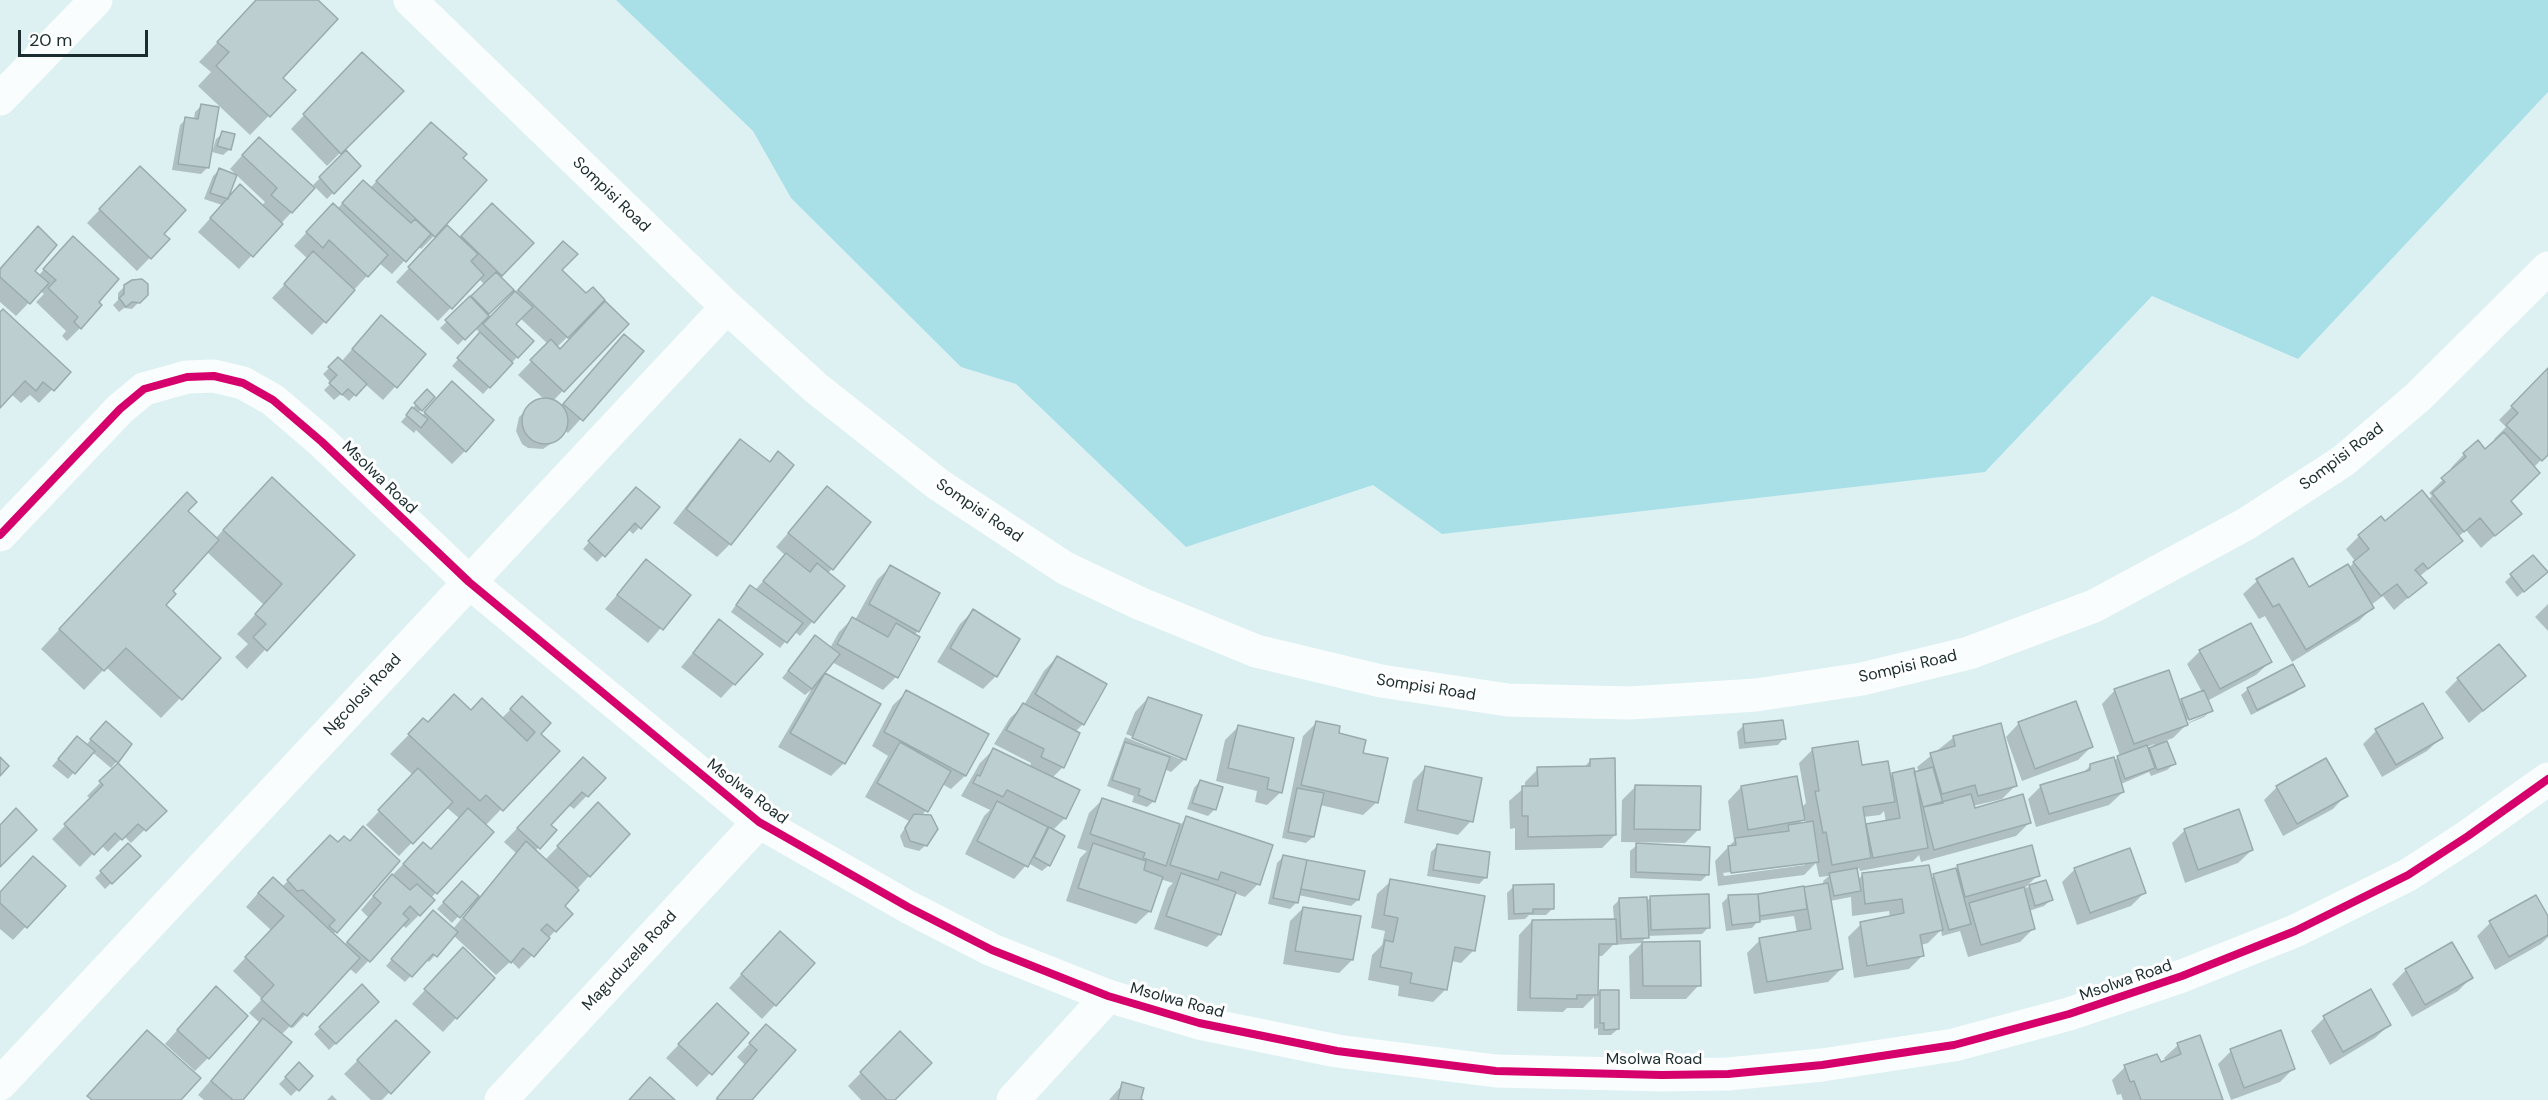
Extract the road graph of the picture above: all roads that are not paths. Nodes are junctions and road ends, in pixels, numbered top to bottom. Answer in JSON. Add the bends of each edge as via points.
{"nodes":[{"id":1,"x":96,"y":0,"type":"edge"},
{"id":2,"x":410,"y":0,"type":"edge"},
{"id":3,"x":0,"y":99,"type":"edge"},
{"id":4,"x":2548,"y":268,"type":"edge"},
{"id":5,"x":727,"y":307,"type":"junction"},
{"id":6,"x":0,"y":535,"type":"edge"},
{"id":7,"x":469,"y":582,"type":"junction"},
{"id":8,"x":2548,"y":779,"type":"edge"},
{"id":9,"x":759,"y":822,"type":"junction"},
{"id":10,"x":1108,"y":996,"type":"junction"},
{"id":11,"x":0,"y":1084,"type":"edge"},
{"id":12,"x":501,"y":1100,"type":"edge"},
{"id":13,"x":1013,"y":1100,"type":"edge"}],
"edges":[{"from":1,"to":3,"type":"street"},
{"from":2,"to":5,"type":"street","name":"Sompisi Road"},
{"from":4,"to":5,"type":"street","name":"Sompisi Road","via":[[2418,397],[2343,461],[2246,524],[2094,606],[1970,653],[1862,679],[1756,695],[1630,703],[1508,700],[1381,681],[1256,651],[1139,603],[1065,568],[939,485],[816,388]]},
{"from":5,"to":7,"type":"street","name":"Ngcolosi Road"},
{"from":6,"to":7,"type":"street","name":"Msolwa Road","via":[[120,409],[144,389],[187,377],[214,376],[243,383],[273,400]]},
{"from":7,"to":9,"type":"street","name":"Msolwa Road"},
{"from":7,"to":11,"type":"street","name":"Ngcolosi Road"},
{"from":8,"to":10,"type":"street","name":"Msolwa Road","via":[[2408,875],[2295,931],[2182,976],[2069,1014],[1954,1045],[1844,1062],[1728,1074],[1496,1071],[1337,1051],[1199,1023]]},
{"from":9,"to":10,"type":"street","name":"Msolwa Road","via":[[992,950]]},
{"from":9,"to":12,"type":"street","name":"Maguduzela Road"},
{"from":10,"to":13,"type":"street"}]}
